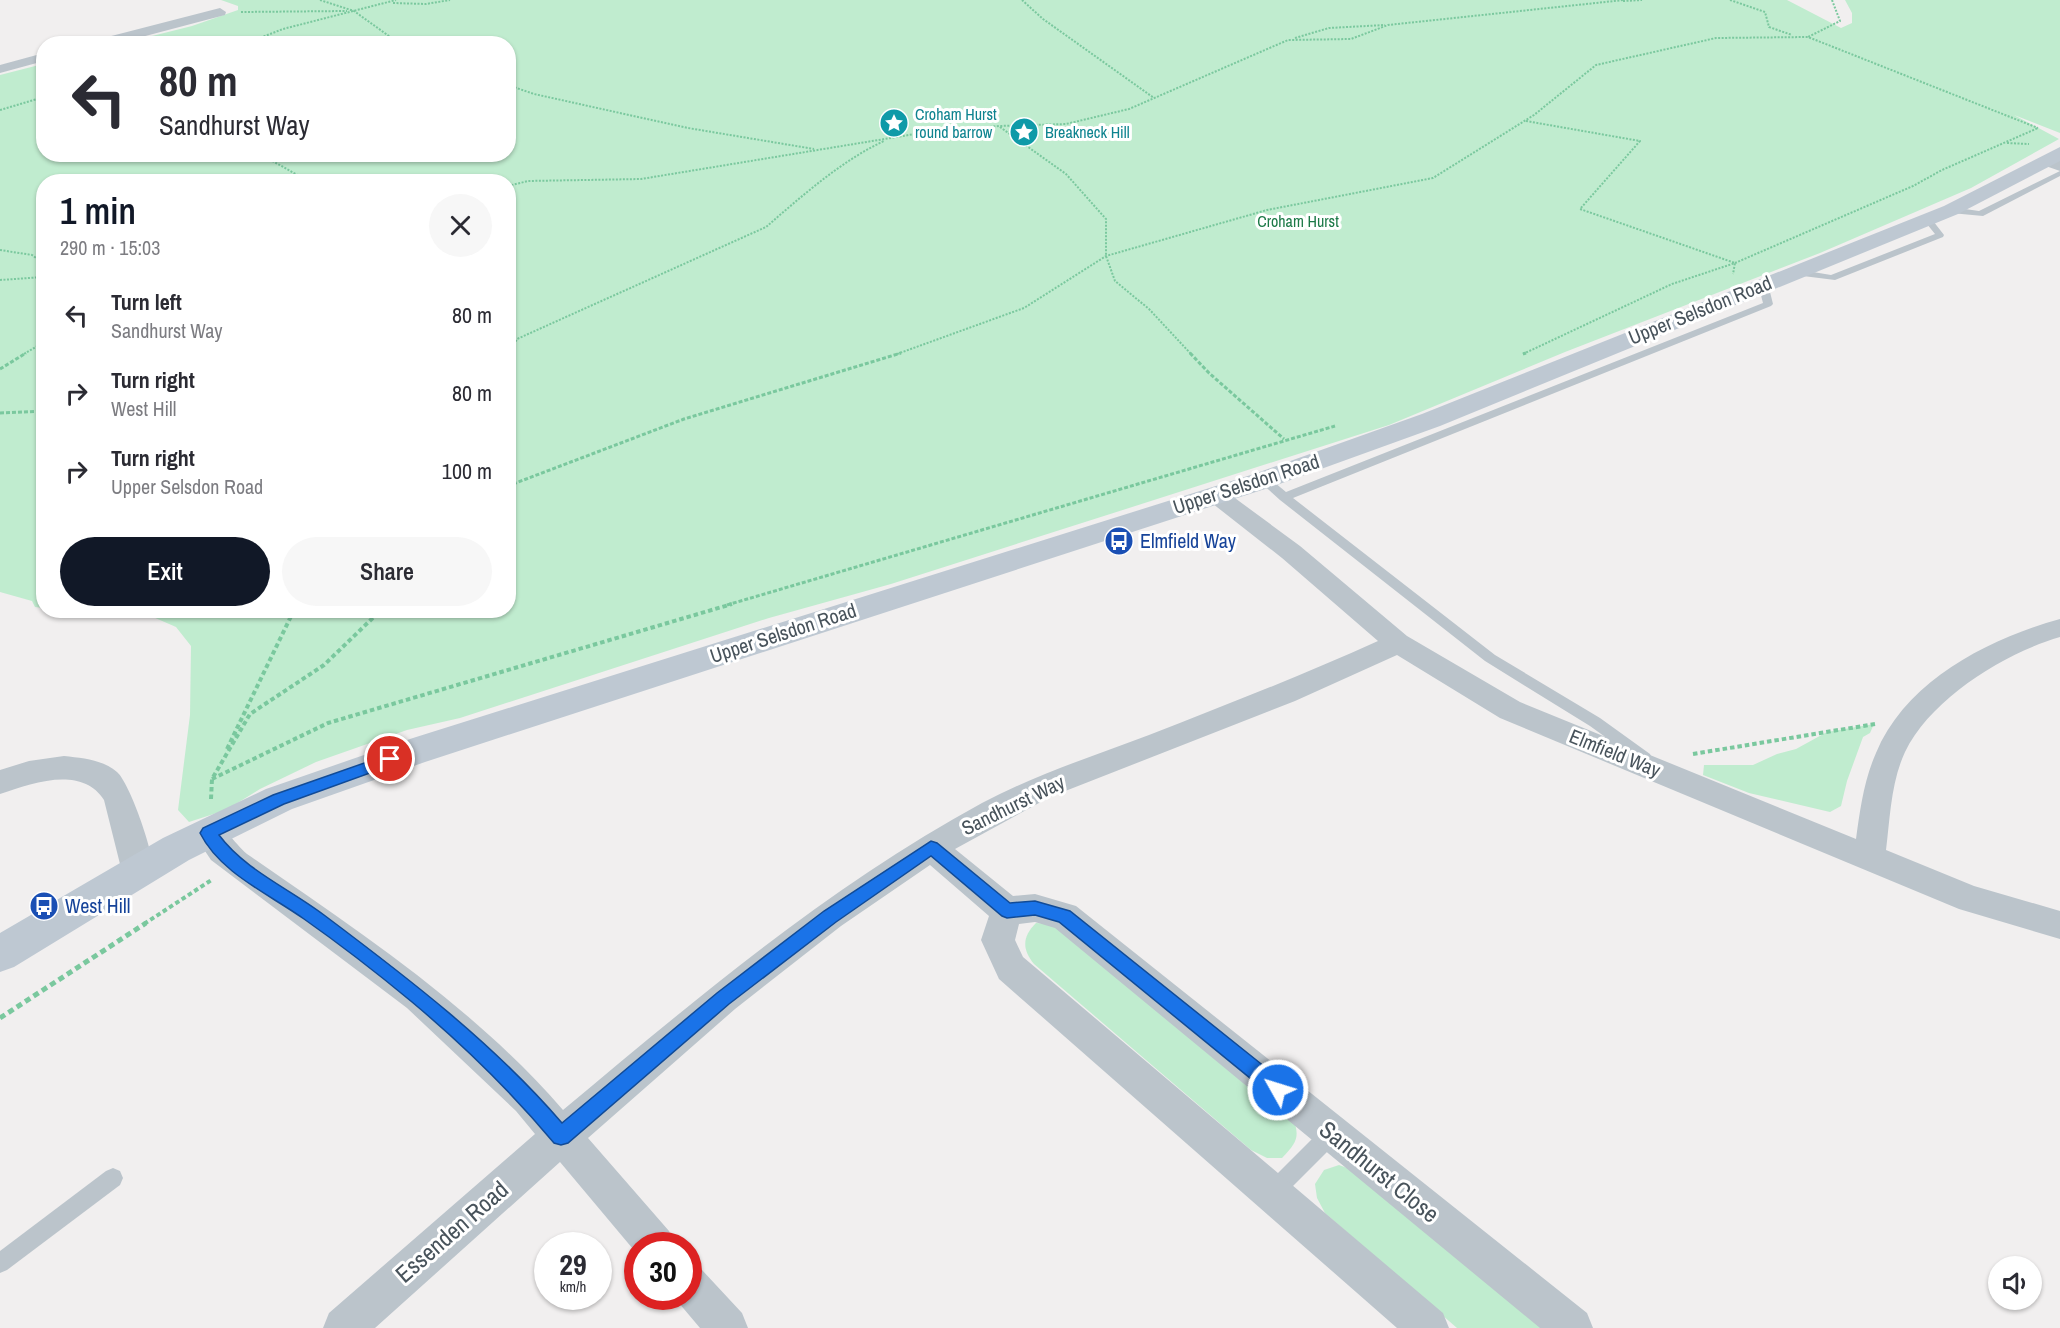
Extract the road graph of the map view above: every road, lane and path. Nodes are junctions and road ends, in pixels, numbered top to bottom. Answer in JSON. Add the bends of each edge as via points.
{"nodes":[{"id":1,"x":320,"y":0,"type":"edge"},
{"id":2,"x":396,"y":0,"type":"edge"},
{"id":3,"x":450,"y":0,"type":"edge"},
{"id":4,"x":1022,"y":0,"type":"edge"},
{"id":5,"x":1642,"y":0,"type":"edge"},
{"id":6,"x":1730,"y":0,"type":"edge"},
{"id":7,"x":1832,"y":0,"type":"edge"},
{"id":8,"x":1623,"y":1,"type":"edge"},
{"id":9,"x":387,"y":3,"type":"junction"},
{"id":10,"x":354,"y":11,"type":"junction"},
{"id":11,"x":220,"y":12,"type":"joint"},
{"id":12,"x":1388,"y":25,"type":"junction"},
{"id":13,"x":128,"y":36,"type":"edge"},
{"id":14,"x":265,"y":36,"type":"edge"},
{"id":15,"x":389,"y":36,"type":"edge"},
{"id":16,"x":1796,"y":37,"type":"junction"},
{"id":17,"x":1808,"y":37,"type":"junction"},
{"id":18,"x":1288,"y":40,"type":"junction"},
{"id":19,"x":36,"y":59,"type":"edge"},
{"id":20,"x":0,"y":69,"type":"edge"},
{"id":21,"x":516,"y":88,"type":"edge"},
{"id":22,"x":1154,"y":98,"type":"junction"},
{"id":23,"x":36,"y":99,"type":"edge"},
{"id":24,"x":0,"y":110,"type":"edge"},
{"id":25,"x":1525,"y":121,"type":"junction"},
{"id":26,"x":999,"y":126,"type":"junction"},
{"id":27,"x":890,"y":138,"type":"junction"},
{"id":28,"x":818,"y":150,"type":"junction"},
{"id":29,"x":274,"y":162,"type":"edge"},
{"id":30,"x":2056,"y":163,"type":"edge"},
{"id":31,"x":296,"y":174,"type":"edge"},
{"id":32,"x":516,"y":184,"type":"edge"},
{"id":33,"x":0,"y":250,"type":"edge"},
{"id":34,"x":1106,"y":256,"type":"junction"},
{"id":35,"x":36,"y":258,"type":"edge"},
{"id":36,"x":1735,"y":263,"type":"junction"},
{"id":37,"x":36,"y":278,"type":"edge"},
{"id":38,"x":0,"y":280,"type":"edge"},
{"id":39,"x":1763,"y":284,"type":"junction"},
{"id":40,"x":516,"y":341,"type":"edge"},
{"id":41,"x":36,"y":347,"type":"edge"},
{"id":42,"x":1515,"y":358,"type":"dead end"},
{"id":43,"x":0,"y":369,"type":"edge"},
{"id":44,"x":36,"y":411,"type":"edge"},
{"id":45,"x":0,"y":413,"type":"edge"},
{"id":46,"x":1342,"y":424,"type":"dead end"},
{"id":47,"x":1284,"y":439,"type":"junction"},
{"id":48,"x":1264,"y":480,"type":"junction"},
{"id":49,"x":516,"y":483,"type":"edge"},
{"id":50,"x":1216,"y":495,"type":"junction"},
{"id":51,"x":1284,"y":496,"type":"junction"},
{"id":52,"x":290,"y":618,"type":"edge"},
{"id":53,"x":373,"y":618,"type":"edge"},
{"id":54,"x":2060,"y":628,"type":"edge"},
{"id":55,"x":1398,"y":643,"type":"junction"},
{"id":56,"x":1913,"y":717,"type":"junction"},
{"id":57,"x":1679,"y":765,"type":"junction"},
{"id":58,"x":212,"y":779,"type":"junction"},
{"id":59,"x":0,"y":782,"type":"edge"},
{"id":60,"x":208,"y":833,"type":"junction"},
{"id":61,"x":931,"y":847,"type":"junction"},
{"id":62,"x":1869,"y":858,"type":"junction"},
{"id":63,"x":236,"y":863,"type":"junction"},
{"id":64,"x":138,"y":872,"type":"junction"},
{"id":65,"x":1007,"y":911,"type":"junction"},
{"id":66,"x":2060,"y":925,"type":"edge"},
{"id":67,"x":0,"y":954,"type":"edge"},
{"id":68,"x":0,"y":1018,"type":"edge"},
{"id":69,"x":1332,"y":1133,"type":"junction"},
{"id":70,"x":561,"y":1136,"type":"junction"},
{"id":71,"x":113,"y":1178,"type":"dead end"},
{"id":72,"x":1272,"y":1193,"type":"junction"},
{"id":73,"x":644,"y":1232,"type":"edge"},
{"id":74,"x":0,"y":1263,"type":"edge"},
{"id":75,"x":702,"y":1300,"type":"edge"},
{"id":76,"x":344,"y":1328,"type":"edge"},
{"id":77,"x":727,"y":1328,"type":"edge"},
{"id":78,"x":1428,"y":1328,"type":"edge"},
{"id":79,"x":1572,"y":1328,"type":"edge"}],
"edges":[{"from":1,"to":10,"type":"path"},
{"from":2,"to":9,"type":"path"},
{"from":3,"to":9,"type":"path"},
{"from":4,"to":22,"type":"path","via":[[1042,19]]},
{"from":5,"to":8,"type":"path"},
{"from":6,"to":16,"type":"path","via":[[1765,12],[1769,27]]},
{"from":7,"to":17,"type":"path","via":[[1840,21]]},
{"from":8,"to":12,"type":"path"},
{"from":9,"to":10,"type":"path"},
{"from":10,"to":11,"type":"path"},
{"from":10,"to":14,"type":"path"},
{"from":10,"to":15,"type":"path"},
{"from":11,"to":13,"type":"street"},
{"from":12,"to":18,"type":"path","via":[[1329,28]]},
{"from":12,"to":18,"type":"path","via":[[1352,39]]},
{"from":16,"to":17,"type":"path"},
{"from":16,"to":25,"type":"path","via":[[1716,38],[1596,65]]},
{"from":17,"to":36,"type":"path","via":[[2038,128]]},
{"from":18,"to":22,"type":"path"},
{"from":19,"to":20,"type":"street"},
{"from":21,"to":28,"type":"path","via":[[688,128]]},
{"from":22,"to":26,"type":"path","via":[[1129,109],[1066,124]]},
{"from":23,"to":24,"type":"path"},
{"from":25,"to":34,"type":"path","via":[[1433,178],[1267,210]]},
{"from":25,"to":36,"type":"path","via":[[1640,141],[1580,209]]},
{"from":26,"to":27,"type":"path"},
{"from":26,"to":34,"type":"path","via":[[1066,174],[1106,219]]},
{"from":27,"to":28,"type":"path"},
{"from":27,"to":40,"type":"path","via":[[869,148],[766,227]]},
{"from":28,"to":32,"type":"path","via":[[640,179]]},
{"from":29,"to":31,"type":"path"},
{"from":30,"to":39,"type":"main road","name":"Upper Selsdon Road","via":[[1951,210]]},
{"from":33,"to":35,"type":"path"},
{"from":34,"to":47,"type":"path","via":[[1115,281],[1149,309],[1209,373]]},
{"from":34,"to":49,"type":"path","via":[[1024,308],[870,364],[684,419]]},
{"from":36,"to":42,"type":"path","via":[[1672,284]]},
{"from":37,"to":38,"type":"path"},
{"from":39,"to":48,"type":"main road","name":"Upper Selsdon Road","via":[[1431,420]]},
{"from":39,"to":51,"type":"lane","via":[[1768,304]]},
{"from":41,"to":43,"type":"path"},
{"from":44,"to":45,"type":"path"},
{"from":46,"to":47,"type":"path"},
{"from":47,"to":58,"type":"path","via":[[328,723]]},
{"from":48,"to":50,"type":"main road","name":"Upper Selsdon Road"},
{"from":48,"to":51,"type":"lane"},
{"from":50,"to":55,"type":"street","name":"Elmfield Way","via":[[1291,552]]},
{"from":50,"to":60,"type":"main road","name":"Upper Selsdon Road","via":[[413,752],[279,799]]},
{"from":51,"to":57,"type":"lane","via":[[1490,658],[1595,722]]},
{"from":52,"to":58,"type":"path"},
{"from":53,"to":58,"type":"path","via":[[324,665],[250,714]]},
{"from":54,"to":56,"type":"street","via":[[2039,633],[1947,684]]},
{"from":55,"to":57,"type":"street","name":"Elmfield Way","via":[[1510,710]]},
{"from":55,"to":61,"type":"street","name":"Sandhurst Way","via":[[1285,694],[1039,789]]},
{"from":56,"to":57,"type":"path","via":[[1698,754]]},
{"from":56,"to":62,"type":"street","via":[[1892,751],[1877,800]]},
{"from":57,"to":62,"type":"street","name":"Elmfield Way"},
{"from":58,"to":60,"type":"path"},
{"from":59,"to":64,"type":"street","via":[[26,772],[54,768],[86,770],[101,776],[117,794]]},
{"from":60,"to":63,"type":"street"},
{"from":60,"to":64,"type":"main road","name":"Upper Selsdon Road"},
{"from":61,"to":65,"type":"street"},
{"from":61,"to":70,"type":"street","name":"Sandhurst Way","via":[[830,916],[723,998]]},
{"from":62,"to":66,"type":"street","name":"Elmfield Way","via":[[1970,900]]},
{"from":63,"to":68,"type":"path"},
{"from":63,"to":70,"type":"street","via":[[419,997],[529,1098]]},
{"from":64,"to":67,"type":"main road","name":"Upper Selsdon Road"},
{"from":65,"to":69,"type":"street","name":"Sandhurst Close","via":[[1035,908],[1065,916]]},
{"from":65,"to":72,"type":"street","via":[[998,940],[1011,968]]},
{"from":69,"to":72,"type":"lane"},
{"from":69,"to":79,"type":"street","name":"Sandhurst Close"},
{"from":70,"to":73,"type":"street"},
{"from":70,"to":76,"type":"street","name":"Essenden Road"},
{"from":71,"to":74,"type":"lane"},
{"from":72,"to":78,"type":"street"},
{"from":75,"to":77,"type":"street"}]}
